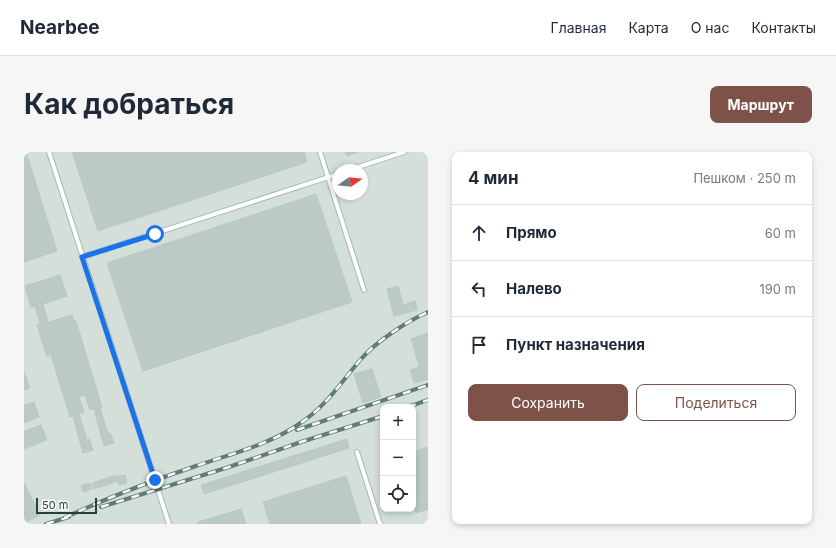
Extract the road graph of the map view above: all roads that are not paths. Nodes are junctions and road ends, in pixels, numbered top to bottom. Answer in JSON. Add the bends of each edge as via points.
{"nodes":[{"id":1,"x":49,"y":152,"type":"edge"},
{"id":2,"x":320,"y":152,"type":"edge"},
{"id":3,"x":404,"y":152,"type":"edge"},
{"id":4,"x":367,"y":164,"type":"edge"},
{"id":5,"x":332,"y":176,"type":"edge"},
{"id":6,"x":328,"y":177,"type":"junction"},
{"id":7,"x":82,"y":257,"type":"junction"},
{"id":8,"x":364,"y":290,"type":"dead end"},
{"id":9,"x":357,"y":452,"type":"dead end"},
{"id":10,"x":169,"y":524,"type":"edge"},
{"id":11,"x":380,"y":524,"type":"edge"}],
"edges":[{"from":1,"to":7,"type":"lane"},
{"from":2,"to":6,"type":"lane"},
{"from":3,"to":4,"type":"lane"},
{"from":5,"to":6,"type":"lane"},
{"from":6,"to":7,"type":"lane"},
{"from":6,"to":8,"type":"lane"},
{"from":7,"to":10,"type":"lane"},
{"from":9,"to":11,"type":"lane"}]}
